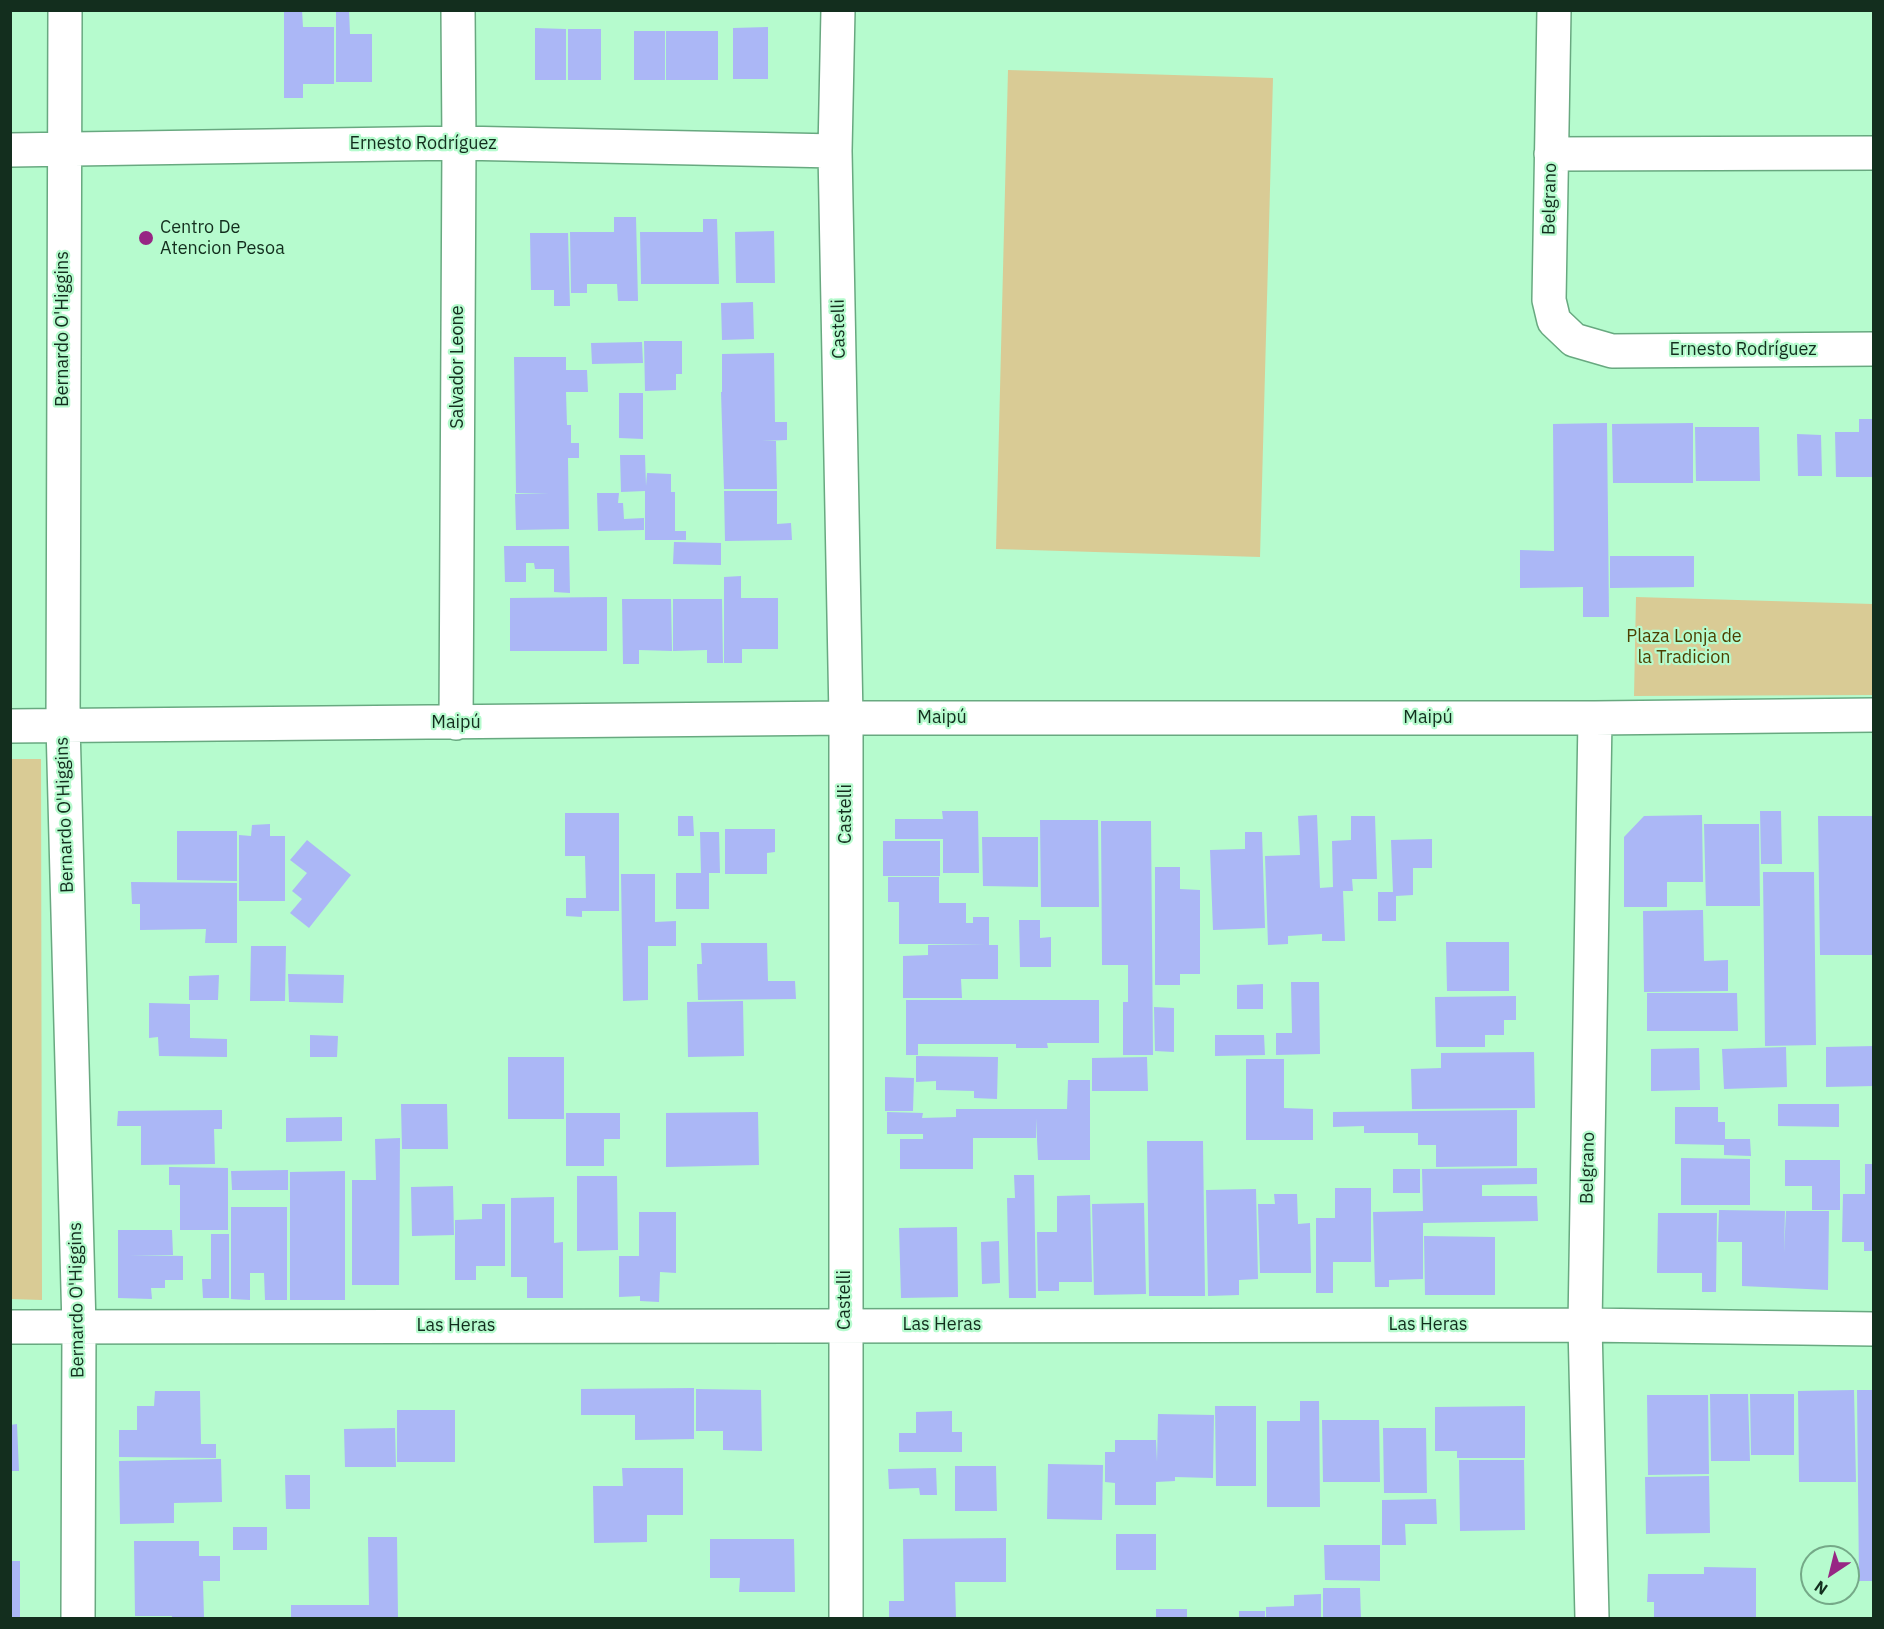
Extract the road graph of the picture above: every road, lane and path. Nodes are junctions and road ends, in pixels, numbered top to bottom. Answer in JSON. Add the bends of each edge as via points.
{"nodes":[{"id":1,"x":64,"y":10,"type":"edge"},
{"id":2,"x":458,"y":10,"type":"edge"},
{"id":3,"x":838,"y":10,"type":"edge"},
{"id":4,"x":1554,"y":10,"type":"edge"},
{"id":5,"x":459,"y":142,"type":"junction"},
{"id":6,"x":10,"y":150,"type":"edge"},
{"id":7,"x":64,"y":150,"type":"junction"},
{"id":8,"x":835,"y":151,"type":"junction"},
{"id":9,"x":1874,"y":153,"type":"edge"},
{"id":10,"x":1551,"y":154,"type":"junction"},
{"id":11,"x":1874,"y":350,"type":"edge"},
{"id":12,"x":1612,"y":351,"type":"joint"},
{"id":13,"x":1874,"y":715,"type":"edge"},
{"id":14,"x":1596,"y":717,"type":"junction"},
{"id":15,"x":846,"y":718,"type":"junction"},
{"id":16,"x":456,"y":723,"type":"junction"},
{"id":17,"x":63,"y":725,"type":"junction"},
{"id":18,"x":10,"y":726,"type":"edge"},
{"id":19,"x":845,"y":1325,"type":"junction"},
{"id":20,"x":1585,"y":1325,"type":"junction"},
{"id":21,"x":10,"y":1327,"type":"edge"},
{"id":22,"x":79,"y":1327,"type":"junction"},
{"id":23,"x":1874,"y":1329,"type":"edge"},
{"id":24,"x":78,"y":1618,"type":"edge"},
{"id":25,"x":846,"y":1618,"type":"edge"},
{"id":26,"x":1592,"y":1618,"type":"edge"}],
"edges":[{"from":1,"to":7,"type":"street","name":"Bernardo O'Higgins"},
{"from":2,"to":5,"type":"street","name":"Salvador Leone"},
{"from":3,"to":8,"type":"street","name":"Castelli"},
{"from":4,"to":10,"type":"street","name":"Belgrano"},
{"from":5,"to":7,"type":"street","name":"Ernesto Rodríguez"},
{"from":5,"to":8,"type":"street","name":"Ernesto Rodríguez"},
{"from":5,"to":16,"type":"street","name":"Salvador Leone"},
{"from":6,"to":7,"type":"street","name":"Ernesto Rodríguez"},
{"from":7,"to":17,"type":"street","name":"Bernardo O'Higgins"},
{"from":8,"to":15,"type":"street","name":"Castelli"},
{"from":9,"to":10,"type":"street"},
{"from":10,"to":12,"type":"street","name":"Belgrano","via":[[1549,300],[1554,321],[1574,340]]},
{"from":11,"to":12,"type":"street","name":"Ernesto Rodríguez"},
{"from":13,"to":14,"type":"street","name":"Maipú"},
{"from":14,"to":15,"type":"street","name":"Maipú"},
{"from":14,"to":20,"type":"street","name":"Belgrano"},
{"from":15,"to":16,"type":"street","name":"Maipú"},
{"from":15,"to":19,"type":"street","name":"Castelli"},
{"from":16,"to":17,"type":"street","name":"Maipú"},
{"from":17,"to":18,"type":"street","name":"Maipú"},
{"from":17,"to":22,"type":"street","name":"Bernardo O'Higgins"},
{"from":19,"to":20,"type":"street","name":"Las Heras"},
{"from":19,"to":22,"type":"street","name":"Las Heras"},
{"from":19,"to":25,"type":"street","name":"Castelli"},
{"from":20,"to":23,"type":"street","name":"Las Heras"},
{"from":20,"to":26,"type":"street","name":"Belgrano"},
{"from":21,"to":22,"type":"street","name":"Las Heras"},
{"from":22,"to":24,"type":"street","name":"Bernardo O'Higgins"}]}
